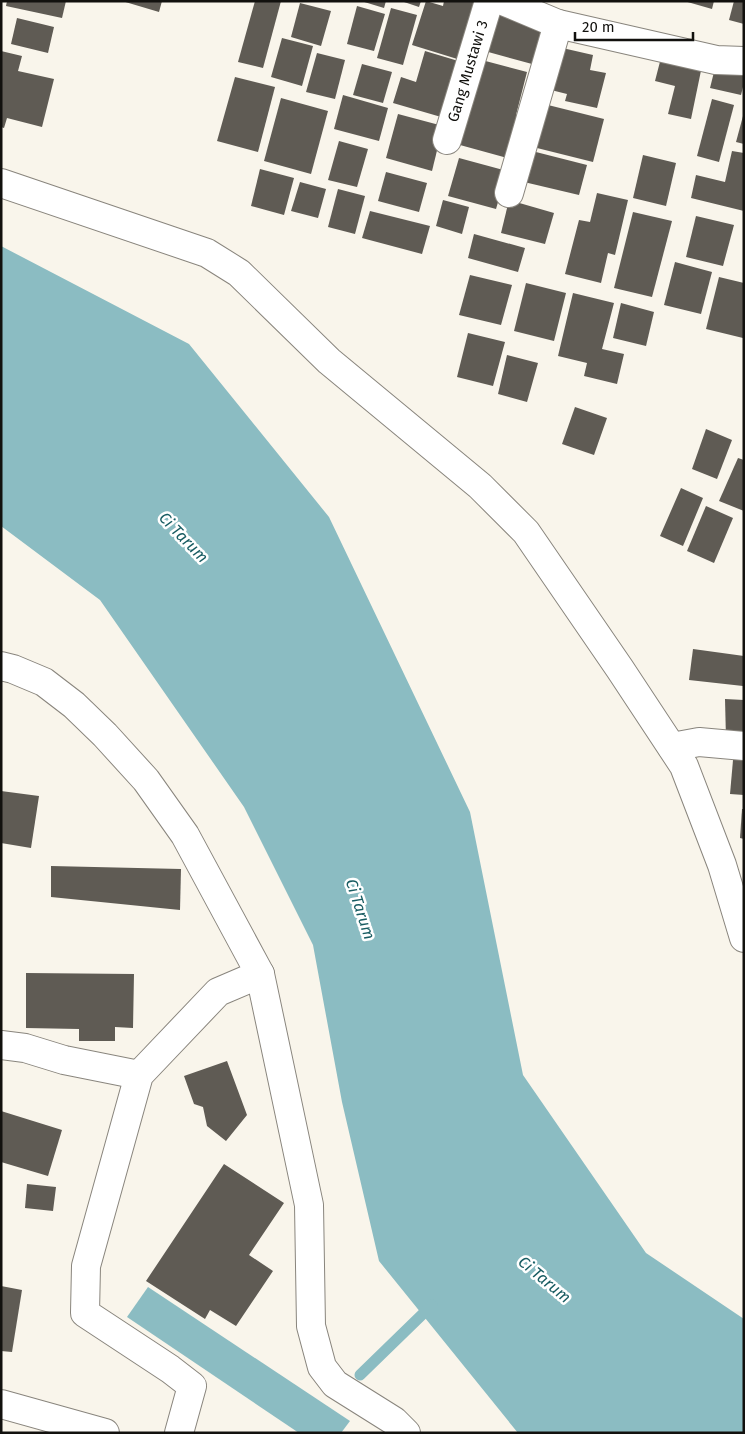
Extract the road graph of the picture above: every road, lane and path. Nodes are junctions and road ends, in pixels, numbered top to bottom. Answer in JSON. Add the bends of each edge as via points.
{"nodes":[{"id":1,"x":489,"y":1,"type":"edge"},
{"id":2,"x":503,"y":1,"type":"edge"},
{"id":3,"x":558,"y":24,"type":"junction"},
{"id":4,"x":744,"y":61,"type":"edge"},
{"id":5,"x":447,"y":140,"type":"dead end"},
{"id":6,"x":1,"y":183,"type":"edge"},
{"id":7,"x":509,"y":193,"type":"dead end"},
{"id":8,"x":1,"y":666,"type":"edge"},
{"id":9,"x":744,"y":746,"type":"edge"},
{"id":10,"x":672,"y":747,"type":"junction"},
{"id":11,"x":744,"y":938,"type":"edge"},
{"id":12,"x":260,"y":974,"type":"junction"},
{"id":13,"x":1,"y":1045,"type":"edge"},
{"id":14,"x":139,"y":1075,"type":"junction"},
{"id":15,"x":1,"y":1404,"type":"edge"},
{"id":16,"x":105,"y":1433,"type":"edge"},
{"id":17,"x":179,"y":1433,"type":"edge"},
{"id":18,"x":406,"y":1433,"type":"edge"}],
"edges":[{"from":1,"to":5,"type":"street","name":"Gang Mustawi 3"},
{"from":2,"to":3,"type":"street"},
{"from":3,"to":4,"type":"street","via":[[716,60]]},
{"from":3,"to":7,"type":"street"},
{"from":6,"to":10,"type":"street","via":[[207,253],[239,274],[329,361],[480,486],[526,532]]},
{"from":8,"to":12,"type":"street","via":[[44,682],[74,705],[146,780],[185,835]]},
{"from":9,"to":10,"type":"street","via":[[699,742]]},
{"from":10,"to":11,"type":"street","via":[[684,766],[719,856]]},
{"from":12,"to":14,"type":"street","via":[[218,992]]},
{"from":12,"to":18,"type":"street","via":[[309,1205],[311,1326],[322,1367],[335,1384],[394,1421]]},
{"from":13,"to":14,"type":"street"},
{"from":14,"to":17,"type":"street","via":[[86,1266],[85,1313],[192,1386]]},
{"from":15,"to":16,"type":"street"}]}
